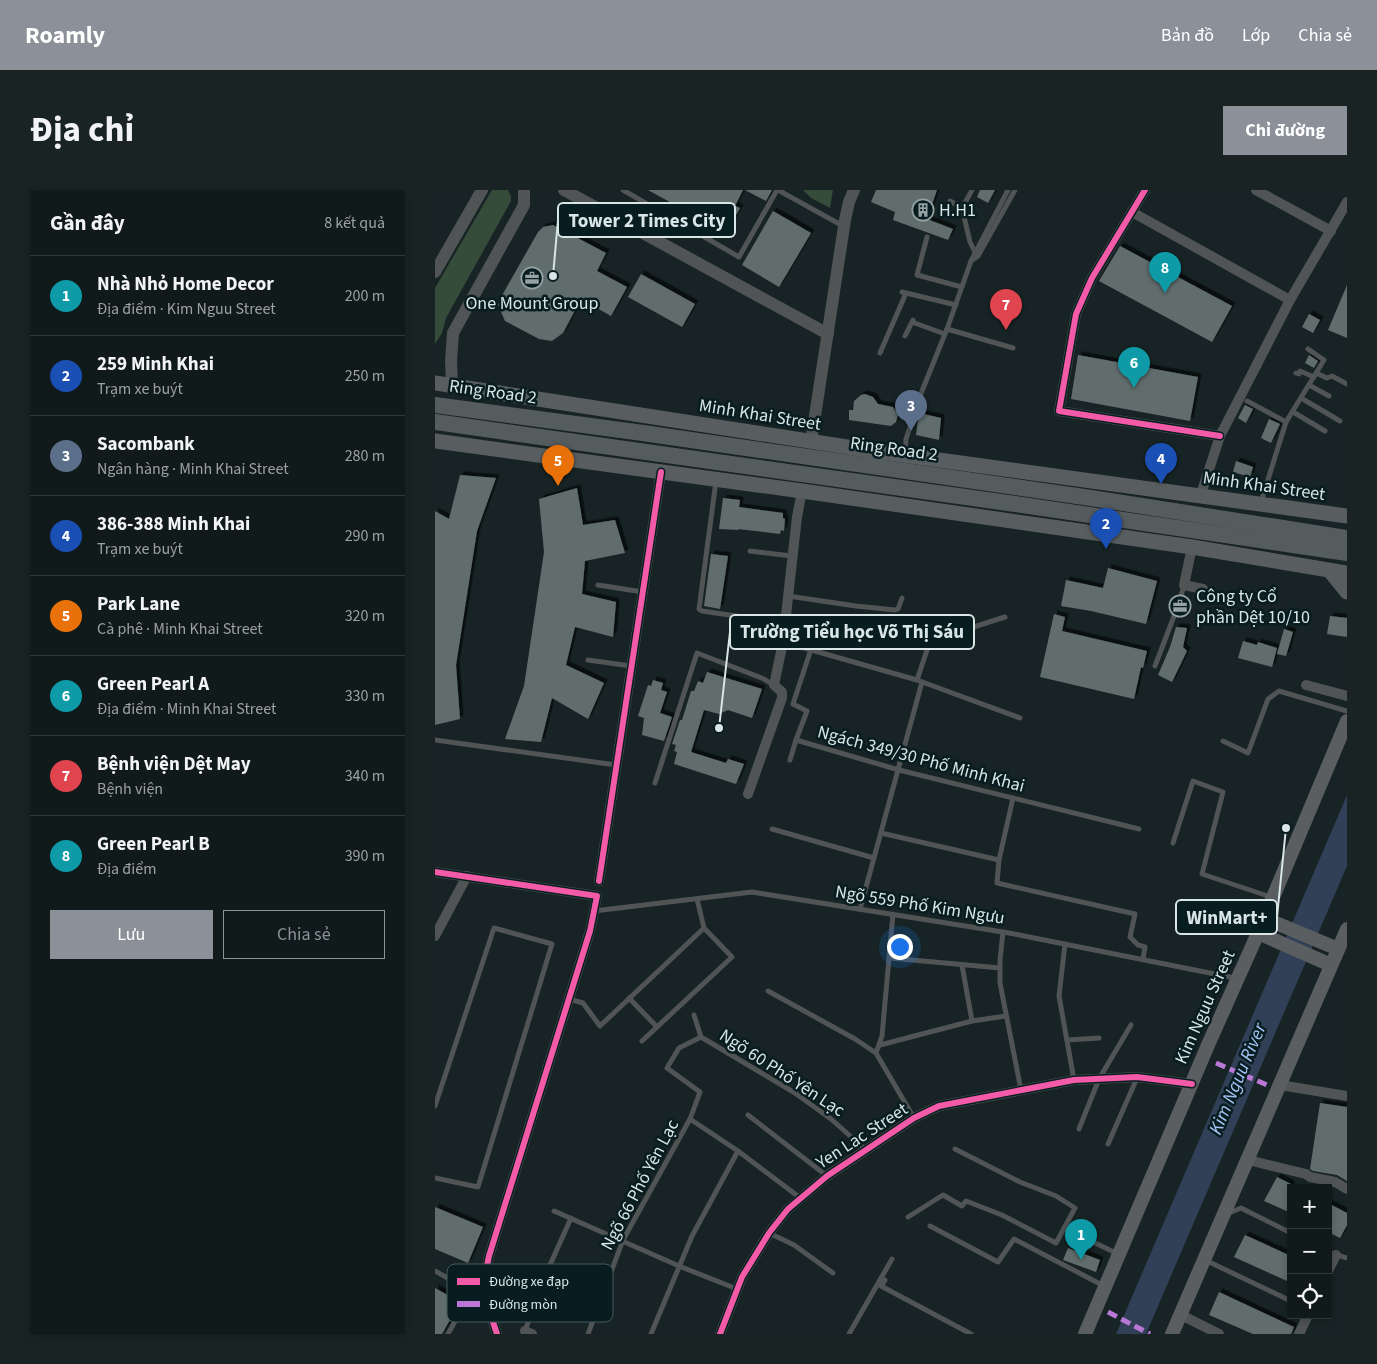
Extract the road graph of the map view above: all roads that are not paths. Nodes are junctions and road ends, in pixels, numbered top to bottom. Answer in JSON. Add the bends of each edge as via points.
{"nodes":[{"id":1,"x":482,"y":190,"type":"edge"},
{"id":2,"x":524,"y":190,"type":"edge"},
{"id":3,"x":564,"y":190,"type":"edge"},
{"id":4,"x":623,"y":190,"type":"edge"},
{"id":5,"x":778,"y":190,"type":"edge"},
{"id":6,"x":853,"y":190,"type":"edge"},
{"id":7,"x":972,"y":190,"type":"edge"},
{"id":8,"x":1008,"y":190,"type":"edge"},
{"id":9,"x":1015,"y":190,"type":"edge"},
{"id":10,"x":1145,"y":190,"type":"edge"},
{"id":11,"x":1256,"y":190,"type":"edge"},
{"id":12,"x":950,"y":201,"type":"dead end"},
{"id":13,"x":1347,"y":202,"type":"edge"},
{"id":14,"x":962,"y":208,"type":"junction"},
{"id":15,"x":1132,"y":212,"type":"junction"},
{"id":16,"x":844,"y":226,"type":"junction"},
{"id":17,"x":1331,"y":231,"type":"junction"},
{"id":18,"x":927,"y":237,"type":"dead end"},
{"id":19,"x":975,"y":252,"type":"junction"},
{"id":20,"x":971,"y":261,"type":"junction"},
{"id":21,"x":435,"y":272,"type":"edge"},
{"id":22,"x":962,"y":287,"type":"junction"},
{"id":23,"x":1291,"y":300,"type":"junction"},
{"id":24,"x":956,"y":305,"type":"junction"},
{"id":25,"x":946,"y":331,"type":"junction"},
{"id":26,"x":829,"y":334,"type":"junction"},
{"id":27,"x":905,"y":336,"type":"dead end"},
{"id":28,"x":1013,"y":348,"type":"dead end"},
{"id":29,"x":1308,"y":349,"type":"dead end"},
{"id":30,"x":879,"y":353,"type":"dead end"},
{"id":31,"x":1295,"y":373,"type":"dead end"},
{"id":32,"x":1315,"y":375,"type":"junction"},
{"id":33,"x":1346,"y":382,"type":"edge"},
{"id":34,"x":435,"y":383,"type":"edge"},
{"id":35,"x":452,"y":386,"type":"junction"},
{"id":36,"x":1309,"y":386,"type":"junction"},
{"id":37,"x":1329,"y":396,"type":"dead end"},
{"id":38,"x":1301,"y":398,"type":"junction"},
{"id":39,"x":1247,"y":401,"type":"dead end"},
{"id":40,"x":435,"y":404,"type":"edge"},
{"id":41,"x":1293,"y":412,"type":"junction"},
{"id":42,"x":1340,"y":421,"type":"dead end"},
{"id":43,"x":435,"y":422,"type":"edge"},
{"id":44,"x":1286,"y":422,"type":"junction"},
{"id":45,"x":740,"y":431,"type":"junction"},
{"id":46,"x":1325,"y":432,"type":"dead end"},
{"id":47,"x":1220,"y":436,"type":"junction"},
{"id":48,"x":435,"y":441,"type":"edge"},
{"id":49,"x":811,"y":442,"type":"junction"},
{"id":50,"x":905,"y":456,"type":"junction"},
{"id":51,"x":661,"y":472,"type":"junction"},
{"id":52,"x":716,"y":479,"type":"junction"},
{"id":53,"x":734,"y":482,"type":"junction"},
{"id":54,"x":802,"y":491,"type":"junction"},
{"id":55,"x":1200,"y":496,"type":"junction"},
{"id":56,"x":1260,"y":505,"type":"junction"},
{"id":57,"x":1347,"y":516,"type":"edge"},
{"id":58,"x":1347,"y":538,"type":"edge"},
{"id":59,"x":1192,"y":547,"type":"junction"},
{"id":60,"x":749,"y":551,"type":"dead end"},
{"id":61,"x":1347,"y":553,"type":"edge"},
{"id":62,"x":793,"y":556,"type":"junction"},
{"id":63,"x":1329,"y":571,"type":"junction"},
{"id":64,"x":1347,"y":573,"type":"edge"},
{"id":65,"x":598,"y":585,"type":"dead end"},
{"id":66,"x":1184,"y":585,"type":"junction"},
{"id":67,"x":1203,"y":589,"type":"dead end"},
{"id":68,"x":643,"y":592,"type":"junction"},
{"id":69,"x":1347,"y":592,"type":"edge"},
{"id":70,"x":788,"y":596,"type":"junction"},
{"id":71,"x":902,"y":598,"type":"dead end"},
{"id":72,"x":1005,"y":617,"type":"dead end"},
{"id":73,"x":785,"y":623,"type":"junction"},
{"id":74,"x":783,"y":642,"type":"junction"},
{"id":75,"x":811,"y":650,"type":"junction"},
{"id":76,"x":588,"y":660,"type":"dead end"},
{"id":77,"x":631,"y":666,"type":"junction"},
{"id":78,"x":1155,"y":666,"type":"dead end"},
{"id":79,"x":919,"y":681,"type":"junction"},
{"id":80,"x":774,"y":685,"type":"junction"},
{"id":81,"x":1306,"y":686,"type":"dead end"},
{"id":82,"x":1347,"y":696,"type":"edge"},
{"id":83,"x":1347,"y":711,"type":"edge"},
{"id":84,"x":1020,"y":718,"type":"dead end"},
{"id":85,"x":1347,"y":721,"type":"edge"},
{"id":86,"x":435,"y":740,"type":"edge"},
{"id":87,"x":796,"y":740,"type":"junction"},
{"id":88,"x":1223,"y":741,"type":"dead end"},
{"id":89,"x":790,"y":760,"type":"dead end"},
{"id":90,"x":616,"y":765,"type":"junction"},
{"id":91,"x":899,"y":770,"type":"junction"},
{"id":92,"x":655,"y":783,"type":"dead end"},
{"id":93,"x":748,"y":794,"type":"dead end"},
{"id":94,"x":1013,"y":798,"type":"junction"},
{"id":95,"x":772,"y":829,"type":"dead end"},
{"id":96,"x":1139,"y":829,"type":"dead end"},
{"id":97,"x":881,"y":833,"type":"junction"},
{"id":98,"x":1173,"y":843,"type":"dead end"},
{"id":99,"x":875,"y":858,"type":"junction"},
{"id":100,"x":999,"y":860,"type":"junction"},
{"id":101,"x":435,"y":872,"type":"edge"},
{"id":102,"x":467,"y":876,"type":"junction"},
{"id":103,"x":599,"y":880,"type":"dead end"},
{"id":104,"x":1272,"y":897,"type":"junction"},
{"id":105,"x":697,"y":899,"type":"junction"},
{"id":106,"x":860,"y":909,"type":"junction"},
{"id":107,"x":594,"y":911,"type":"junction"},
{"id":108,"x":893,"y":914,"type":"junction"},
{"id":109,"x":1264,"y":918,"type":"junction"},
{"id":110,"x":704,"y":928,"type":"junction"},
{"id":111,"x":1347,"y":929,"type":"edge"},
{"id":112,"x":1003,"y":932,"type":"junction"},
{"id":113,"x":1258,"y":933,"type":"junction"},
{"id":114,"x":435,"y":936,"type":"edge"},
{"id":115,"x":1065,"y":944,"type":"junction"},
{"id":116,"x":1338,"y":949,"type":"junction"},
{"id":117,"x":889,"y":958,"type":"junction"},
{"id":118,"x":1143,"y":960,"type":"junction"},
{"id":119,"x":962,"y":965,"type":"junction"},
{"id":120,"x":1331,"y":965,"type":"junction"},
{"id":121,"x":999,"y":968,"type":"junction"},
{"id":122,"x":1238,"y":979,"type":"junction"},
{"id":123,"x":768,"y":991,"type":"dead end"},
{"id":124,"x":629,"y":998,"type":"junction"},
{"id":125,"x":569,"y":999,"type":"junction"},
{"id":126,"x":693,"y":1014,"type":"dead end"},
{"id":127,"x":1006,"y":1016,"type":"junction"},
{"id":128,"x":972,"y":1021,"type":"junction"},
{"id":129,"x":1131,"y":1024,"type":"dead end"},
{"id":130,"x":657,"y":1027,"type":"junction"},
{"id":131,"x":701,"y":1037,"type":"junction"},
{"id":132,"x":1099,"y":1038,"type":"dead end"},
{"id":133,"x":1067,"y":1040,"type":"junction"},
{"id":134,"x":642,"y":1042,"type":"dead end"},
{"id":135,"x":880,"y":1045,"type":"junction"},
{"id":136,"x":876,"y":1053,"type":"junction"},
{"id":137,"x":1137,"y":1077,"type":"junction"},
{"id":138,"x":1074,"y":1080,"type":"junction"},
{"id":139,"x":1099,"y":1080,"type":"junction"},
{"id":140,"x":1192,"y":1084,"type":"junction"},
{"id":141,"x":1280,"y":1085,"type":"junction"},
{"id":142,"x":1021,"y":1090,"type":"junction"},
{"id":143,"x":1347,"y":1096,"type":"edge"},
{"id":144,"x":435,"y":1106,"type":"edge"},
{"id":145,"x":748,"y":1115,"type":"dead end"},
{"id":146,"x":914,"y":1118,"type":"junction"},
{"id":147,"x":690,"y":1119,"type":"junction"},
{"id":148,"x":1079,"y":1129,"type":"dead end"},
{"id":149,"x":1107,"y":1144,"type":"dead end"},
{"id":150,"x":865,"y":1149,"type":"junction"},
{"id":151,"x":955,"y":1149,"type":"dead end"},
{"id":152,"x":737,"y":1152,"type":"junction"},
{"id":153,"x":1248,"y":1160,"type":"junction"},
{"id":154,"x":827,"y":1176,"type":"junction"},
{"id":155,"x":435,"y":1178,"type":"edge"},
{"id":156,"x":1347,"y":1189,"type":"edge"},
{"id":157,"x":799,"y":1197,"type":"junction"},
{"id":158,"x":554,"y":1211,"type":"dead end"},
{"id":159,"x":1224,"y":1215,"type":"junction"},
{"id":160,"x":908,"y":1217,"type":"dead end"},
{"id":161,"x":571,"y":1218,"type":"junction"},
{"id":162,"x":930,"y":1226,"type":"dead end"},
{"id":163,"x":1064,"y":1228,"type":"junction"},
{"id":164,"x":1287,"y":1231,"type":"edge"},
{"id":165,"x":769,"y":1233,"type":"junction"},
{"id":166,"x":623,"y":1240,"type":"junction"},
{"id":167,"x":1118,"y":1254,"type":"junction"},
{"id":168,"x":1332,"y":1254,"type":"edge"},
{"id":169,"x":1347,"y":1258,"type":"edge"},
{"id":170,"x":892,"y":1259,"type":"dead end"},
{"id":171,"x":1205,"y":1260,"type":"junction"},
{"id":172,"x":487,"y":1264,"type":"edge"},
{"id":173,"x":550,"y":1264,"type":"edge"},
{"id":174,"x":679,"y":1266,"type":"junction"},
{"id":175,"x":613,"y":1267,"type":"edge"},
{"id":176,"x":435,"y":1270,"type":"edge"},
{"id":177,"x":833,"y":1274,"type":"dead end"},
{"id":178,"x":447,"y":1277,"type":"edge"},
{"id":179,"x":885,"y":1280,"type":"dead end"},
{"id":180,"x":1105,"y":1286,"type":"junction"},
{"id":181,"x":737,"y":1289,"type":"junction"},
{"id":182,"x":1287,"y":1299,"type":"edge"},
{"id":183,"x":1181,"y":1315,"type":"junction"},
{"id":184,"x":1306,"y":1319,"type":"edge"},
{"id":185,"x":455,"y":1322,"type":"edge"},
{"id":186,"x":493,"y":1322,"type":"edge"},
{"id":187,"x":592,"y":1322,"type":"edge"},
{"id":188,"x":448,"y":1334,"type":"edge"},
{"id":189,"x":497,"y":1334,"type":"edge"},
{"id":190,"x":588,"y":1334,"type":"edge"},
{"id":191,"x":651,"y":1334,"type":"edge"},
{"id":192,"x":720,"y":1334,"type":"edge"},
{"id":193,"x":849,"y":1334,"type":"edge"},
{"id":194,"x":971,"y":1334,"type":"edge"},
{"id":195,"x":1085,"y":1334,"type":"edge"},
{"id":196,"x":1172,"y":1334,"type":"edge"},
{"id":197,"x":1219,"y":1334,"type":"edge"},
{"id":198,"x":1299,"y":1334,"type":"edge"}],
"edges":[{"from":1,"to":21,"type":"street"},
{"from":2,"to":35,"type":"street","via":[[524,205],[453,333]]},
{"from":3,"to":26,"type":"street"},
{"from":4,"to":5,"type":"lane","via":[[739,257]]},
{"from":5,"to":16,"type":"lane"},
{"from":6,"to":16,"type":"street"},
{"from":7,"to":14,"type":"lane"},
{"from":8,"to":19,"type":"lane"},
{"from":9,"to":20,"type":"lane","via":[[978,256]]},
{"from":10,"to":15,"type":"street"},
{"from":11,"to":17,"type":"street"},
{"from":12,"to":14,"type":"lane"},
{"from":13,"to":17,"type":"street"},
{"from":14,"to":19,"type":"lane"},
{"from":15,"to":23,"type":"street"},
{"from":15,"to":47,"type":"street","via":[[1092,278],[1076,314],[1059,411]]},
{"from":16,"to":26,"type":"street"},
{"from":17,"to":23,"type":"street"},
{"from":18,"to":22,"type":"lane","via":[[917,275]]},
{"from":19,"to":20,"type":"lane"},
{"from":20,"to":22,"type":"lane"},
{"from":22,"to":24,"type":"lane"},
{"from":23,"to":47,"type":"street"},
{"from":24,"to":25,"type":"lane"},
{"from":24,"to":30,"type":"lane","via":[[904,293]]},
{"from":25,"to":27,"type":"lane","via":[[912,321]]},
{"from":25,"to":28,"type":"lane"},
{"from":25,"to":50,"type":"lane","via":[[906,439]]},
{"from":26,"to":49,"type":"street"},
{"from":29,"to":32,"type":"lane","via":[[1324,360]]},
{"from":31,"to":32,"type":"lane"},
{"from":32,"to":33,"type":"lane","via":[[1332,376]]},
{"from":32,"to":36,"type":"lane"},
{"from":34,"to":35,"type":"main road","name":"Minh Khai Street"},
{"from":35,"to":45,"type":"main road","name":"Minh Khai Street"},
{"from":36,"to":37,"type":"lane"},
{"from":36,"to":38,"type":"lane"},
{"from":38,"to":41,"type":"lane"},
{"from":38,"to":42,"type":"lane"},
{"from":39,"to":44,"type":"lane"},
{"from":40,"to":58,"type":"highway","name":"Ring Road 2","bridge":true},
{"from":41,"to":44,"type":"lane"},
{"from":41,"to":46,"type":"lane"},
{"from":43,"to":61,"type":"highway","bridge":true},
{"from":44,"to":56,"type":"lane"},
{"from":45,"to":49,"type":"main road","name":"Minh Khai Street"},
{"from":45,"to":53,"type":"main road"},
{"from":47,"to":55,"type":"street"},
{"from":48,"to":51,"type":"main road"},
{"from":49,"to":50,"type":"main road","name":"Minh Khai Street"},
{"from":49,"to":54,"type":"main road"},
{"from":50,"to":55,"type":"main road","name":"Minh Khai Street"},
{"from":51,"to":52,"type":"main road"},
{"from":51,"to":68,"type":"street"},
{"from":52,"to":53,"type":"main road"},
{"from":52,"to":73,"type":"lane","via":[[699,609]]},
{"from":53,"to":54,"type":"main road"},
{"from":54,"to":59,"type":"main road"},
{"from":54,"to":62,"type":"street"},
{"from":55,"to":56,"type":"main road","name":"Minh Khai Street"},
{"from":56,"to":57,"type":"main road","name":"Minh Khai Street"},
{"from":59,"to":63,"type":"main road"},
{"from":59,"to":66,"type":"street"},
{"from":60,"to":62,"type":"lane"},
{"from":62,"to":70,"type":"street"},
{"from":63,"to":64,"type":"main road"},
{"from":63,"to":69,"type":"main road"},
{"from":65,"to":68,"type":"lane"},
{"from":66,"to":67,"type":"street"},
{"from":66,"to":78,"type":"lane"},
{"from":68,"to":77,"type":"street"},
{"from":70,"to":71,"type":"lane","via":[[895,610]]},
{"from":70,"to":73,"type":"street"},
{"from":72,"to":79,"type":"lane","via":[[958,632],[935,626]]},
{"from":73,"to":74,"type":"street"},
{"from":74,"to":75,"type":"lane"},
{"from":74,"to":80,"type":"street"},
{"from":75,"to":79,"type":"lane"},
{"from":75,"to":87,"type":"lane","name":"Ngách 349/30 Phố Minh Khai","via":[[793,704],[807,710]]},
{"from":76,"to":77,"type":"lane"},
{"from":77,"to":90,"type":"street"},
{"from":79,"to":84,"type":"lane"},
{"from":79,"to":91,"type":"lane"},
{"from":80,"to":92,"type":"lane","via":[[697,653]]},
{"from":80,"to":93,"type":"street","via":[[782,692],[782,698]]},
{"from":81,"to":82,"type":"street"},
{"from":83,"to":88,"type":"lane","via":[[1279,692],[1268,700],[1248,753]]},
{"from":85,"to":104,"type":"main road","name":"Kim Nguu Street"},
{"from":86,"to":90,"type":"lane"},
{"from":87,"to":89,"type":"lane"},
{"from":87,"to":91,"type":"lane","name":"Ngách 349/30 Phố Minh Khai"},
{"from":90,"to":103,"type":"street"},
{"from":91,"to":94,"type":"lane","name":"Ngách 349/30 Phố Minh Khai"},
{"from":91,"to":97,"type":"lane"},
{"from":94,"to":96,"type":"lane","name":"Ngách 349/30 Phố Minh Khai"},
{"from":94,"to":100,"type":"lane"},
{"from":95,"to":99,"type":"lane"},
{"from":97,"to":99,"type":"lane"},
{"from":97,"to":100,"type":"lane"},
{"from":98,"to":104,"type":"lane","via":[[1193,781],[1223,792],[1202,874]]},
{"from":99,"to":106,"type":"lane"},
{"from":100,"to":118,"type":"lane","via":[[997,883],[1135,914],[1130,937],[1145,948]]},
{"from":101,"to":102,"type":"street"},
{"from":102,"to":107,"type":"street","via":[[597,896]]},
{"from":102,"to":114,"type":"street"},
{"from":104,"to":109,"type":"main road","name":"Kim Nguu Street"},
{"from":105,"to":106,"type":"lane","name":"Ngõ 559 Phố Kim Ngưu","via":[[752,892]]},
{"from":105,"to":107,"type":"lane","name":"Ngõ 559 Phố Kim Ngưu"},
{"from":105,"to":110,"type":"lane"},
{"from":106,"to":108,"type":"lane","name":"Ngõ 559 Phố Kim Ngưu"},
{"from":107,"to":125,"type":"street"},
{"from":108,"to":112,"type":"lane","name":"Ngõ 559 Phố Kim Ngưu"},
{"from":108,"to":117,"type":"lane"},
{"from":109,"to":113,"type":"main road","name":"Kim Nguu Street"},
{"from":109,"to":116,"type":"main road"},
{"from":110,"to":124,"type":"lane"},
{"from":110,"to":130,"type":"lane","via":[[732,957]]},
{"from":111,"to":116,"type":"main road"},
{"from":112,"to":115,"type":"lane","name":"Ngõ 559 Phố Kim Ngưu"},
{"from":112,"to":121,"type":"lane"},
{"from":113,"to":120,"type":"main road"},
{"from":113,"to":122,"type":"main road","name":"Kim Nguu Street"},
{"from":115,"to":118,"type":"lane","name":"Ngõ 559 Phố Kim Ngưu"},
{"from":115,"to":133,"type":"lane","via":[[1059,996]]},
{"from":116,"to":120,"type":"main road"},
{"from":117,"to":119,"type":"lane"},
{"from":117,"to":135,"type":"lane"},
{"from":118,"to":122,"type":"lane","name":"Ngõ 559 Phố Kim Ngưu"},
{"from":119,"to":121,"type":"lane"},
{"from":119,"to":128,"type":"lane"},
{"from":120,"to":141,"type":"main road"},
{"from":121,"to":127,"type":"lane"},
{"from":122,"to":140,"type":"main road","name":"Kim Nguu Street"},
{"from":123,"to":136,"type":"lane"},
{"from":124,"to":125,"type":"lane","via":[[600,1026],[583,1003]]},
{"from":124,"to":130,"type":"lane"},
{"from":125,"to":172,"type":"street"},
{"from":126,"to":131,"type":"lane","name":"Ngõ 60 Phố Yên Lạc"},
{"from":127,"to":128,"type":"lane"},
{"from":127,"to":142,"type":"lane"},
{"from":128,"to":135,"type":"lane"},
{"from":129,"to":139,"type":"lane"},
{"from":130,"to":134,"type":"lane"},
{"from":131,"to":147,"type":"lane","via":[[679,1048],[667,1068],[700,1092]]},
{"from":131,"to":150,"type":"lane","name":"Ngõ 60 Phố Yên Lạc","via":[[795,1094],[831,1119]]},
{"from":132,"to":133,"type":"lane"},
{"from":133,"to":138,"type":"lane"},
{"from":135,"to":136,"type":"lane"},
{"from":136,"to":146,"type":"lane"},
{"from":137,"to":139,"type":"street","name":"Yen Lac Street"},
{"from":137,"to":140,"type":"street","name":"Yen Lac Street"},
{"from":137,"to":149,"type":"lane"},
{"from":138,"to":139,"type":"street","name":"Yen Lac Street"},
{"from":138,"to":142,"type":"street","name":"Yen Lac Street"},
{"from":139,"to":148,"type":"lane"},
{"from":140,"to":167,"type":"main road","name":"Kim Nguu Street"},
{"from":141,"to":143,"type":"street"},
{"from":141,"to":153,"type":"main road"},
{"from":142,"to":146,"type":"street","name":"Yen Lac Street","via":[[939,1106]]},
{"from":144,"to":155,"type":"lane","via":[[494,928],[552,944],[478,1188]]},
{"from":145,"to":154,"type":"lane"},
{"from":146,"to":150,"type":"street","name":"Yen Lac Street"},
{"from":147,"to":152,"type":"lane","name":"Ngõ 66 Phố Yên Lạc"},
{"from":147,"to":166,"type":"lane","name":"Ngõ 66 Phố Yên Lạc"},
{"from":150,"to":154,"type":"street","name":"Yen Lac Street"},
{"from":151,"to":163,"type":"lane","via":[[1075,1208]]},
{"from":152,"to":157,"type":"lane","name":"Ngõ 66 Phố Yên Lạc"},
{"from":152,"to":174,"type":"lane","via":[[691,1236]]},
{"from":153,"to":156,"type":"street","via":[[1335,1182]]},
{"from":153,"to":159,"type":"main road"},
{"from":154,"to":157,"type":"street","name":"Yen Lac Street"},
{"from":157,"to":165,"type":"street","name":"Yen Lac Street"},
{"from":158,"to":161,"type":"lane"},
{"from":159,"to":164,"type":"lane","via":[[1241,1208]]},
{"from":159,"to":171,"type":"main road"},
{"from":160,"to":163,"type":"lane","via":[[943,1195],[962,1206],[966,1202],[1002,1215],[1057,1243]]},
{"from":161,"to":166,"type":"lane"},
{"from":161,"to":173,"type":"lane"},
{"from":162,"to":180,"type":"lane","via":[[998,1262],[1013,1239]]},
{"from":163,"to":167,"type":"lane"},
{"from":165,"to":177,"type":"lane","via":[[794,1245]]},
{"from":165,"to":181,"type":"street","name":"Yen Lac Street"},
{"from":166,"to":174,"type":"lane"},
{"from":166,"to":175,"type":"lane","name":"Ngõ 66 Phố Yên Lạc"},
{"from":167,"to":180,"type":"main road","name":"Kim Nguu Street"},
{"from":168,"to":169,"type":"lane"},
{"from":170,"to":193,"type":"lane"},
{"from":171,"to":182,"type":"lane"},
{"from":171,"to":183,"type":"main road"},
{"from":174,"to":181,"type":"lane"},
{"from":174,"to":191,"type":"lane"},
{"from":176,"to":178,"type":"lane"},
{"from":179,"to":194,"type":"lane","via":[[881,1286]]},
{"from":180,"to":195,"type":"main road","name":"Kim Nguu Street"},
{"from":181,"to":192,"type":"street","name":"Yen Lac Street"},
{"from":183,"to":196,"type":"main road"},
{"from":183,"to":197,"type":"street"},
{"from":184,"to":198,"type":"street"},
{"from":185,"to":188,"type":"lane"},
{"from":186,"to":189,"type":"street"},
{"from":187,"to":190,"type":"lane","name":"Ngõ 66 Phố Yên Lạc"}]}
